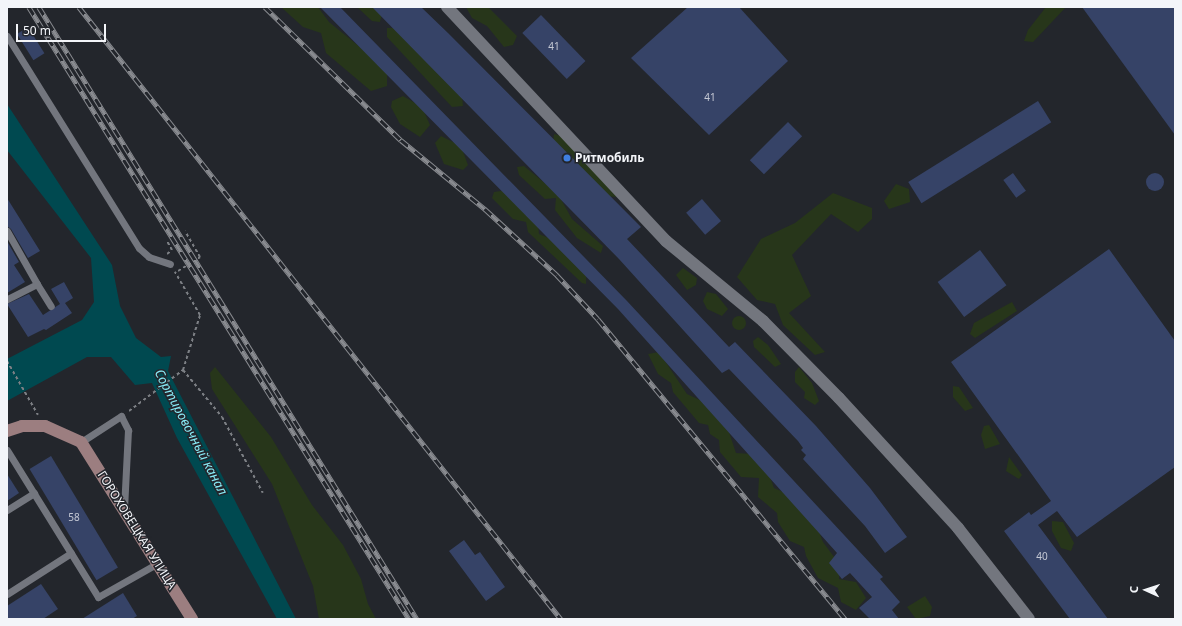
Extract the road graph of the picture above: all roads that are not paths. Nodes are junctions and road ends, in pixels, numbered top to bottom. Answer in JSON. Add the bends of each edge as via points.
{"nodes":[{"id":1,"x":447,"y":7,"type":"edge"},
{"id":2,"x":7,"y":36,"type":"edge"},
{"id":3,"x":7,"y":231,"type":"edge"},
{"id":4,"x":170,"y":264,"type":"road end"},
{"id":5,"x":37,"y":284,"type":"junction"},
{"id":6,"x":7,"y":299,"type":"edge"},
{"id":7,"x":51,"y":306,"type":"dead end"},
{"id":8,"x":7,"y":431,"type":"edge"},
{"id":9,"x":81,"y":442,"type":"junction"},
{"id":10,"x":7,"y":450,"type":"edge"},
{"id":11,"x":34,"y":493,"type":"junction"},
{"id":12,"x":124,"y":508,"type":"junction"},
{"id":13,"x":7,"y":510,"type":"edge"},
{"id":14,"x":71,"y":554,"type":"junction"},
{"id":15,"x":158,"y":563,"type":"junction"},
{"id":16,"x":7,"y":594,"type":"edge"},
{"id":17,"x":192,"y":619,"type":"edge"},
{"id":18,"x":1029,"y":619,"type":"edge"}],
"edges":[{"from":1,"to":18,"type":"street","via":[[666,241],[763,321],[839,398],[958,528]]},
{"from":2,"to":4,"type":"lane","via":[[140,248],[149,258]]},
{"from":3,"to":5,"type":"lane"},
{"from":5,"to":6,"type":"lane"},
{"from":5,"to":7,"type":"lane"},
{"from":8,"to":9,"type":"street","via":[[22,426],[45,426]]},
{"from":9,"to":12,"type":"street","name":"ГОРОХОВЕЦКАЯ УЛИЦА"},
{"from":9,"to":12,"type":"lane","via":[[121,416],[128,430]]},
{"from":10,"to":11,"type":"lane"},
{"from":11,"to":13,"type":"lane"},
{"from":11,"to":14,"type":"lane"},
{"from":12,"to":15,"type":"street","name":"ГОРОХОВЕЦКАЯ УЛИЦА"},
{"from":14,"to":15,"type":"lane","via":[[98,597]]},
{"from":14,"to":16,"type":"lane"},
{"from":15,"to":17,"type":"street","name":"ГОРОХОВЕЦКАЯ УЛИЦА"}]}
